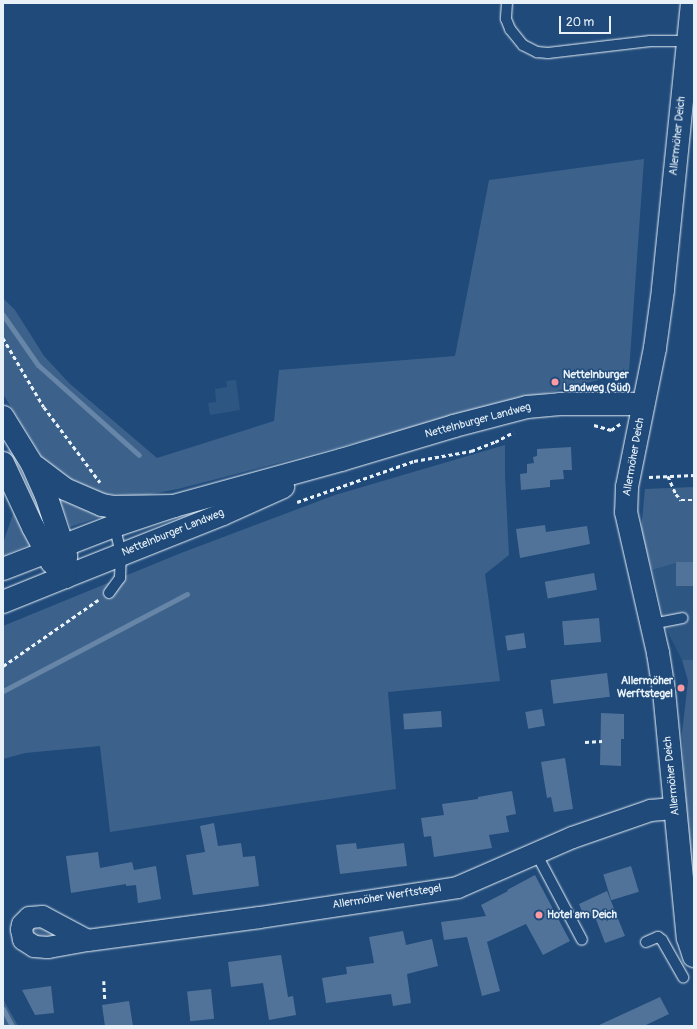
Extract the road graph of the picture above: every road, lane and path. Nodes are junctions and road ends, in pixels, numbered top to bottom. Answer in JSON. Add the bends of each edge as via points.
{"nodes":[{"id":1,"x":506,"y":3,"type":"edge"},
{"id":2,"x":692,"y":3,"type":"edge"},
{"id":3,"x":687,"y":41,"type":"junction"},
{"id":4,"x":3,"y":338,"type":"edge"},
{"id":5,"x":643,"y":404,"type":"junction"},
{"id":6,"x":3,"y":416,"type":"edge"},
{"id":7,"x":589,"y":425,"type":"dead end"},
{"id":8,"x":515,"y":431,"type":"dead end"},
{"id":9,"x":341,"y":460,"type":"junction"},
{"id":10,"x":3,"y":463,"type":"edge"},
{"id":11,"x":32,"y":464,"type":"junction"},
{"id":12,"x":694,"y":475,"type":"edge"},
{"id":13,"x":668,"y":476,"type":"junction"},
{"id":14,"x":650,"y":477,"type":"dead end"},
{"id":15,"x":694,"y":500,"type":"edge"},
{"id":16,"x":294,"y":503,"type":"dead end"},
{"id":17,"x":112,"y":509,"type":"junction"},
{"id":18,"x":55,"y":549,"type":"junction"},
{"id":19,"x":121,"y":554,"type":"junction"},
{"id":20,"x":3,"y":569,"type":"edge"},
{"id":21,"x":64,"y":577,"type":"junction"},
{"id":22,"x":110,"y":593,"type":"joint"},
{"id":23,"x":3,"y":602,"type":"edge"},
{"id":24,"x":682,"y":618,"type":"dead end"},
{"id":25,"x":652,"y":624,"type":"junction"},
{"id":26,"x":3,"y":666,"type":"edge"},
{"id":27,"x":585,"y":742,"type":"dead end"},
{"id":28,"x":602,"y":742,"type":"dead end"},
{"id":29,"x":675,"y":808,"type":"junction"},
{"id":30,"x":536,"y":853,"type":"junction"},
{"id":31,"x":87,"y":940,"type":"dead end"},
{"id":32,"x":582,"y":940,"type":"dead end"},
{"id":33,"x":646,"y":942,"type":"dead end"},
{"id":34,"x":694,"y":956,"type":"edge"},
{"id":35,"x":683,"y":978,"type":"dead end"},
{"id":36,"x":104,"y":981,"type":"dead end"},
{"id":37,"x":105,"y":1001,"type":"dead end"}],
"edges":[{"from":1,"to":3,"type":"lane","via":[[506,19],[510,29],[523,45],[537,52],[548,53],[650,41]]},
{"from":2,"to":3,"type":"main road","name":"Allermöher Deich"},
{"from":3,"to":5,"type":"main road","name":"Allermöher Deich","via":[[663,290],[655,348]]},
{"from":4,"to":17,"type":"path","via":[[44,407]]},
{"from":5,"to":7,"type":"path","via":[[611,430]]},
{"from":5,"to":9,"type":"main road","name":"Nettelnburger Landweg","via":[[560,404],[527,407]]},
{"from":5,"to":25,"type":"main road","name":"Allermöher Deich","via":[[627,487],[626,512]]},
{"from":6,"to":11,"type":"main road"},
{"from":8,"to":16,"type":"path","via":[[471,451],[414,461]]},
{"from":9,"to":17,"type":"main road","name":"Nettelnburger Landweg","via":[[174,506]]},
{"from":9,"to":19,"type":"main road","name":"Nettelnburger Landweg","via":[[223,514]]},
{"from":10,"to":18,"type":"main road","via":[[33,527]]},
{"from":11,"to":17,"type":"main road","via":[[74,494]]},
{"from":11,"to":18,"type":"main road","via":[[46,495]]},
{"from":12,"to":13,"type":"path"},
{"from":13,"to":14,"type":"path"},
{"from":13,"to":15,"type":"path","via":[[681,500]]},
{"from":17,"to":18,"type":"main road"},
{"from":17,"to":19,"type":"lane"},
{"from":18,"to":20,"type":"main road"},
{"from":18,"to":21,"type":"main road","via":[[66,556]]},
{"from":19,"to":21,"type":"main road","name":"Nettelnburger Landweg"},
{"from":19,"to":22,"type":"lane","via":[[120,578]]},
{"from":21,"to":23,"type":"main road","name":"Nettelnburger Landweg"},
{"from":22,"to":26,"type":"path"},
{"from":24,"to":25,"type":"lane"},
{"from":25,"to":29,"type":"main road","name":"Allermöher Deich","via":[[664,691]]},
{"from":27,"to":28,"type":"path"},
{"from":29,"to":30,"type":"street","name":"Allermöher Werftstegel","via":[[650,810]]},
{"from":29,"to":34,"type":"main road","name":"Allermöher Deich","via":[[688,938]]},
{"from":30,"to":31,"type":"street","name":"Allermöher Werftstegel","via":[[457,887]]},
{"from":30,"to":32,"type":"lane"},
{"from":33,"to":35,"type":"lane","via":[[658,937],[662,940]]},
{"from":36,"to":37,"type":"path"}]}
